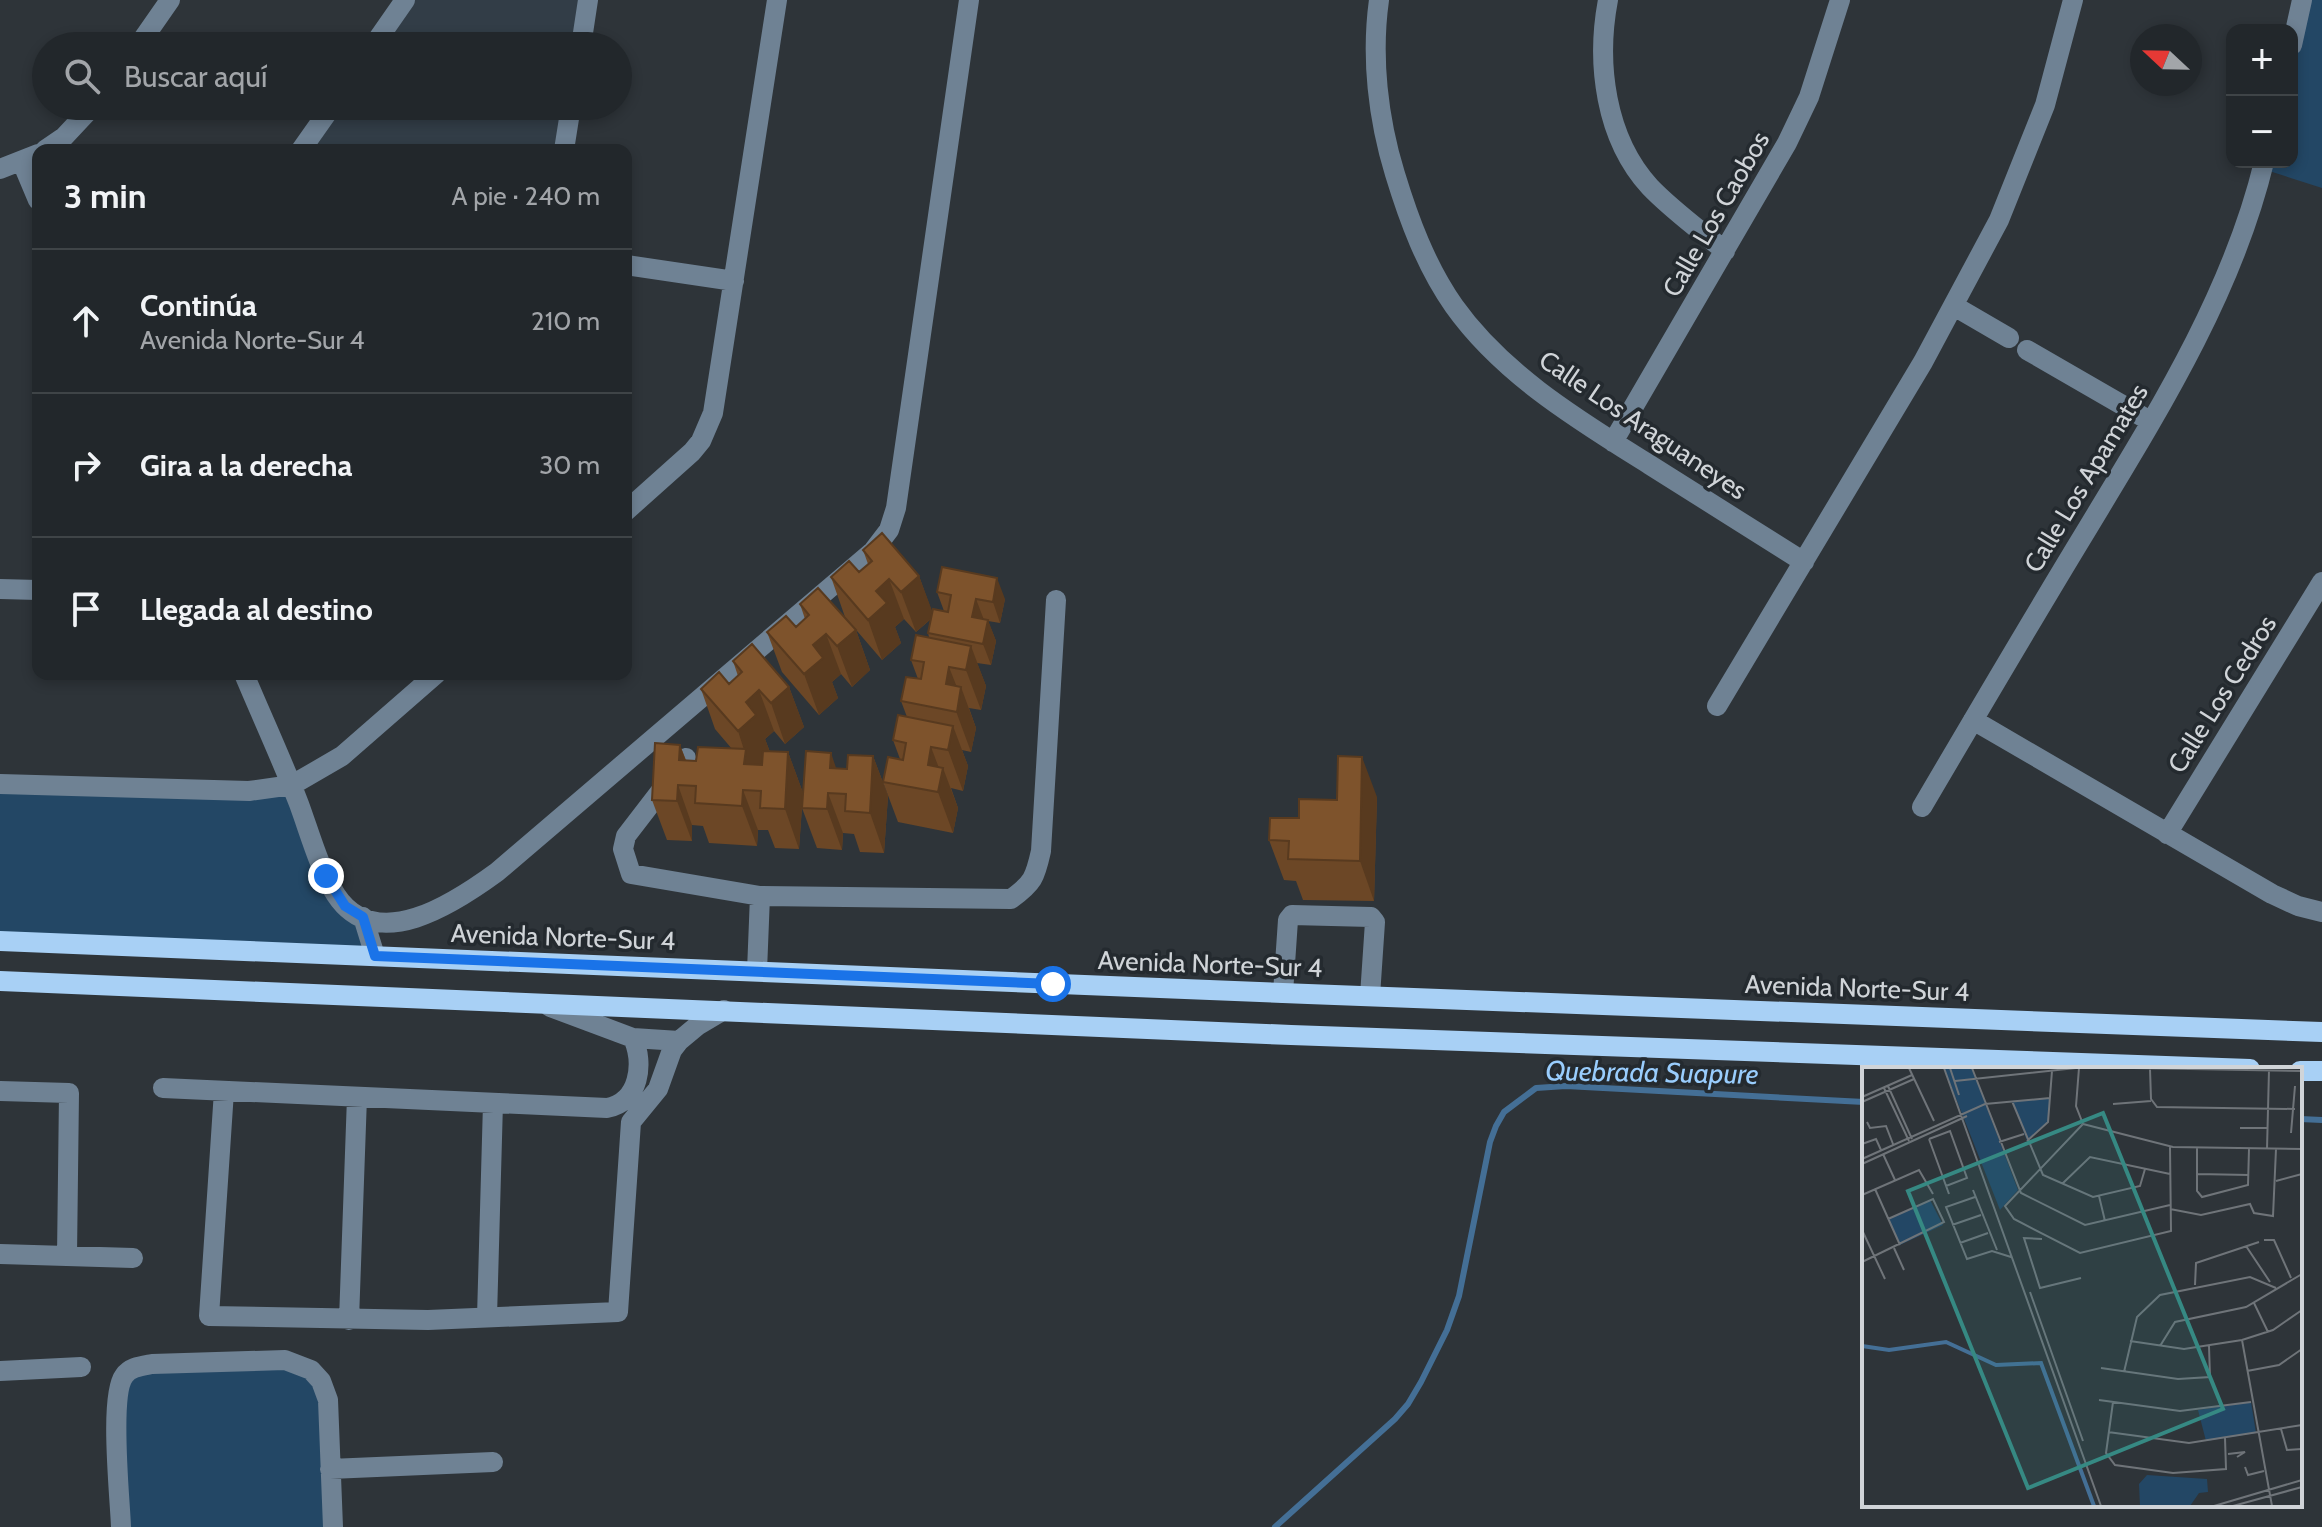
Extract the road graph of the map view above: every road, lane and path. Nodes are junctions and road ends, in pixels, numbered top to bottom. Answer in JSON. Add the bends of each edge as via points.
{"nodes":[{"id":1,"x":170,"y":0,"type":"edge"},
{"id":2,"x":405,"y":0,"type":"edge"},
{"id":3,"x":588,"y":0,"type":"edge"},
{"id":4,"x":777,"y":0,"type":"edge"},
{"id":5,"x":969,"y":0,"type":"edge"},
{"id":6,"x":1379,"y":0,"type":"edge"},
{"id":7,"x":1608,"y":0,"type":"edge"},
{"id":8,"x":1840,"y":0,"type":"edge"},
{"id":9,"x":2073,"y":0,"type":"edge"},
{"id":10,"x":2302,"y":0,"type":"edge"},
{"id":11,"x":2297,"y":24,"type":"edge"},
{"id":12,"x":148,"y":32,"type":"edge"},
{"id":13,"x":383,"y":32,"type":"edge"},
{"id":14,"x":583,"y":32,"type":"edge"},
{"id":15,"x":80,"y":120,"type":"edge"},
{"id":16,"x":322,"y":120,"type":"edge"},
{"id":17,"x":569,"y":120,"type":"edge"},
{"id":18,"x":54,"y":144,"type":"edge"},
{"id":19,"x":305,"y":144,"type":"edge"},
{"id":20,"x":565,"y":144,"type":"edge"},
{"id":21,"x":30,"y":158,"type":"edge"},
{"id":22,"x":2262,"y":168,"type":"edge"},
{"id":23,"x":0,"y":169,"type":"edge"},
{"id":24,"x":1725,"y":251,"type":"junction"},
{"id":25,"x":632,"y":266,"type":"edge"},
{"id":26,"x":734,"y":281,"type":"junction"},
{"id":27,"x":1954,"y":306,"type":"junction"},
{"id":28,"x":2009,"y":338,"type":"dead end"},
{"id":29,"x":2027,"y":350,"type":"dead end"},
{"id":30,"x":2150,"y":421,"type":"junction"},
{"id":31,"x":1613,"y":442,"type":"junction"},
{"id":32,"x":632,"y":506,"type":"edge"},
{"id":33,"x":1804,"y":562,"type":"junction"},
{"id":34,"x":2322,"y":582,"type":"edge"},
{"id":35,"x":0,"y":589,"type":"edge"},
{"id":36,"x":32,"y":590,"type":"edge"},
{"id":37,"x":1056,"y":600,"type":"dead end"},
{"id":38,"x":247,"y":680,"type":"edge"},
{"id":39,"x":429,"y":680,"type":"edge"},
{"id":40,"x":1717,"y":706,"type":"dead end"},
{"id":41,"x":1973,"y":720,"type":"junction"},
{"id":42,"x":686,"y":758,"type":"edge"},
{"id":43,"x":0,"y":784,"type":"edge"},
{"id":44,"x":292,"y":785,"type":"junction"},
{"id":45,"x":1922,"y":807,"type":"dead end"},
{"id":46,"x":2167,"y":834,"type":"junction"},
{"id":47,"x":760,"y":896,"type":"junction"},
{"id":48,"x":2318,"y":912,"type":"edge"},
{"id":49,"x":363,"y":917,"type":"junction"},
{"id":50,"x":0,"y":941,"type":"edge"},
{"id":51,"x":375,"y":956,"type":"junction"},
{"id":52,"x":757,"y":971,"type":"junction"},
{"id":53,"x":0,"y":981,"type":"edge"},
{"id":54,"x":1283,"y":993,"type":"junction"},
{"id":55,"x":1370,"y":996,"type":"junction"},
{"id":56,"x":537,"y":1003,"type":"junction"},
{"id":57,"x":724,"y":1010,"type":"junction"},
{"id":58,"x":2322,"y":1032,"type":"edge"},
{"id":59,"x":633,"y":1038,"type":"junction"},
{"id":60,"x":679,"y":1041,"type":"junction"},
{"id":61,"x":2194,"y":1067,"type":"edge"},
{"id":62,"x":637,"y":1085,"type":"junction"},
{"id":63,"x":163,"y":1088,"type":"dead end"},
{"id":64,"x":658,"y":1089,"type":"junction"},
{"id":65,"x":0,"y":1091,"type":"edge"},
{"id":66,"x":224,"y":1091,"type":"junction"},
{"id":67,"x":357,"y":1097,"type":"junction"},
{"id":68,"x":493,"y":1103,"type":"junction"},
{"id":69,"x":0,"y":1254,"type":"edge"},
{"id":70,"x":67,"y":1256,"type":"junction"},
{"id":71,"x":133,"y":1258,"type":"dead end"},
{"id":72,"x":487,"y":1317,"type":"junction"},
{"id":73,"x":349,"y":1320,"type":"junction"},
{"id":74,"x":81,"y":1367,"type":"dead end"},
{"id":75,"x":0,"y":1371,"type":"edge"},
{"id":76,"x":493,"y":1462,"type":"dead end"},
{"id":77,"x":330,"y":1469,"type":"junction"},
{"id":78,"x":121,"y":1527,"type":"edge"},
{"id":79,"x":333,"y":1527,"type":"edge"}],
"edges":[{"from":1,"to":12,"type":"street"},
{"from":2,"to":13,"type":"street"},
{"from":3,"to":14,"type":"street"},
{"from":4,"to":26,"type":"street"},
{"from":5,"to":49,"type":"street","via":[[898,493],[883,539],[471,891],[405,922]]},
{"from":6,"to":31,"type":"street","name":"Calle Los Araguaneyes","via":[[1376,46],[1388,153],[1428,261],[1455,307],[1497,353],[1527,382]]},
{"from":7,"to":24,"type":"street","via":[[1603,71],[1609,108],[1630,159],[1673,209]]},
{"from":8,"to":24,"type":"street","name":"Calle Los Caobos","via":[[1809,97]]},
{"from":9,"to":27,"type":"street","via":[[2033,140]]},
{"from":10,"to":11,"type":"street"},
{"from":15,"to":18,"type":"street"},
{"from":16,"to":19,"type":"street"},
{"from":17,"to":20,"type":"street"},
{"from":21,"to":23,"type":"street"},
{"from":22,"to":30,"type":"street","name":"Calle Los Apamates","via":[[2218,292]]},
{"from":24,"to":31,"type":"street","name":"Calle Los Caobos"},
{"from":25,"to":26,"type":"street"},
{"from":26,"to":32,"type":"street","via":[[708,428],[692,452]]},
{"from":27,"to":28,"type":"street"},
{"from":27,"to":33,"type":"street"},
{"from":29,"to":30,"type":"street"},
{"from":30,"to":41,"type":"street","name":"Calle Los Apamates"},
{"from":31,"to":33,"type":"street","name":"Calle Los Araguaneyes"},
{"from":33,"to":40,"type":"street"},
{"from":34,"to":46,"type":"street","name":"Calle Los Cedros"},
{"from":35,"to":36,"type":"street"},
{"from":37,"to":47,"type":"street","via":[[1041,851],[1030,885],[1011,899]]},
{"from":38,"to":44,"type":"street"},
{"from":39,"to":44,"type":"street","via":[[342,756]]},
{"from":41,"to":45,"type":"street","name":"Calle Los Apamates"},
{"from":41,"to":46,"type":"street"},
{"from":42,"to":47,"type":"street","via":[[626,836],[623,849],[631,874]]},
{"from":43,"to":44,"type":"street","via":[[249,791]]},
{"from":44,"to":49,"type":"street","via":[[331,886],[345,906]]},
{"from":46,"to":48,"type":"street","via":[[2272,894]]},
{"from":47,"to":52,"type":"street"},
{"from":49,"to":51,"type":"street"},
{"from":50,"to":51,"type":"main road","name":"Avenida Norte-Sur 4"},
{"from":51,"to":52,"type":"main road","name":"Avenida Norte-Sur 4"},
{"from":52,"to":54,"type":"main road","name":"Avenida Norte-Sur 4"},
{"from":53,"to":56,"type":"main road"},
{"from":54,"to":55,"type":"main road","name":"Avenida Norte-Sur 4"},
{"from":54,"to":55,"type":"street","via":[[1292,915],[1371,917],[1375,922]]},
{"from":55,"to":58,"type":"main road","name":"Avenida Norte-Sur 4"},
{"from":56,"to":57,"type":"main road"},
{"from":56,"to":59,"type":"street"},
{"from":57,"to":60,"type":"street"},
{"from":57,"to":61,"type":"main road"},
{"from":59,"to":60,"type":"street"},
{"from":59,"to":62,"type":"street","via":[[638,1049]]},
{"from":60,"to":64,"type":"street"},
{"from":62,"to":64,"type":"street"},
{"from":62,"to":68,"type":"street","via":[[622,1103],[607,1108]]},
{"from":63,"to":66,"type":"street"},
{"from":64,"to":72,"type":"street","via":[[630,1128],[618,1312]]},
{"from":65,"to":70,"type":"street","via":[[69,1093]]},
{"from":66,"to":67,"type":"street"},
{"from":66,"to":73,"type":"street","via":[[209,1316]]},
{"from":67,"to":68,"type":"street"},
{"from":67,"to":73,"type":"street"},
{"from":68,"to":72,"type":"street"},
{"from":69,"to":70,"type":"street"},
{"from":70,"to":71,"type":"street"},
{"from":72,"to":73,"type":"street"},
{"from":74,"to":75,"type":"street"},
{"from":76,"to":77,"type":"street"},
{"from":77,"to":78,"type":"street","via":[[325,1390],[303,1365],[285,1360],[141,1366],[124,1375],[117,1390]]},
{"from":77,"to":79,"type":"street"}]}
